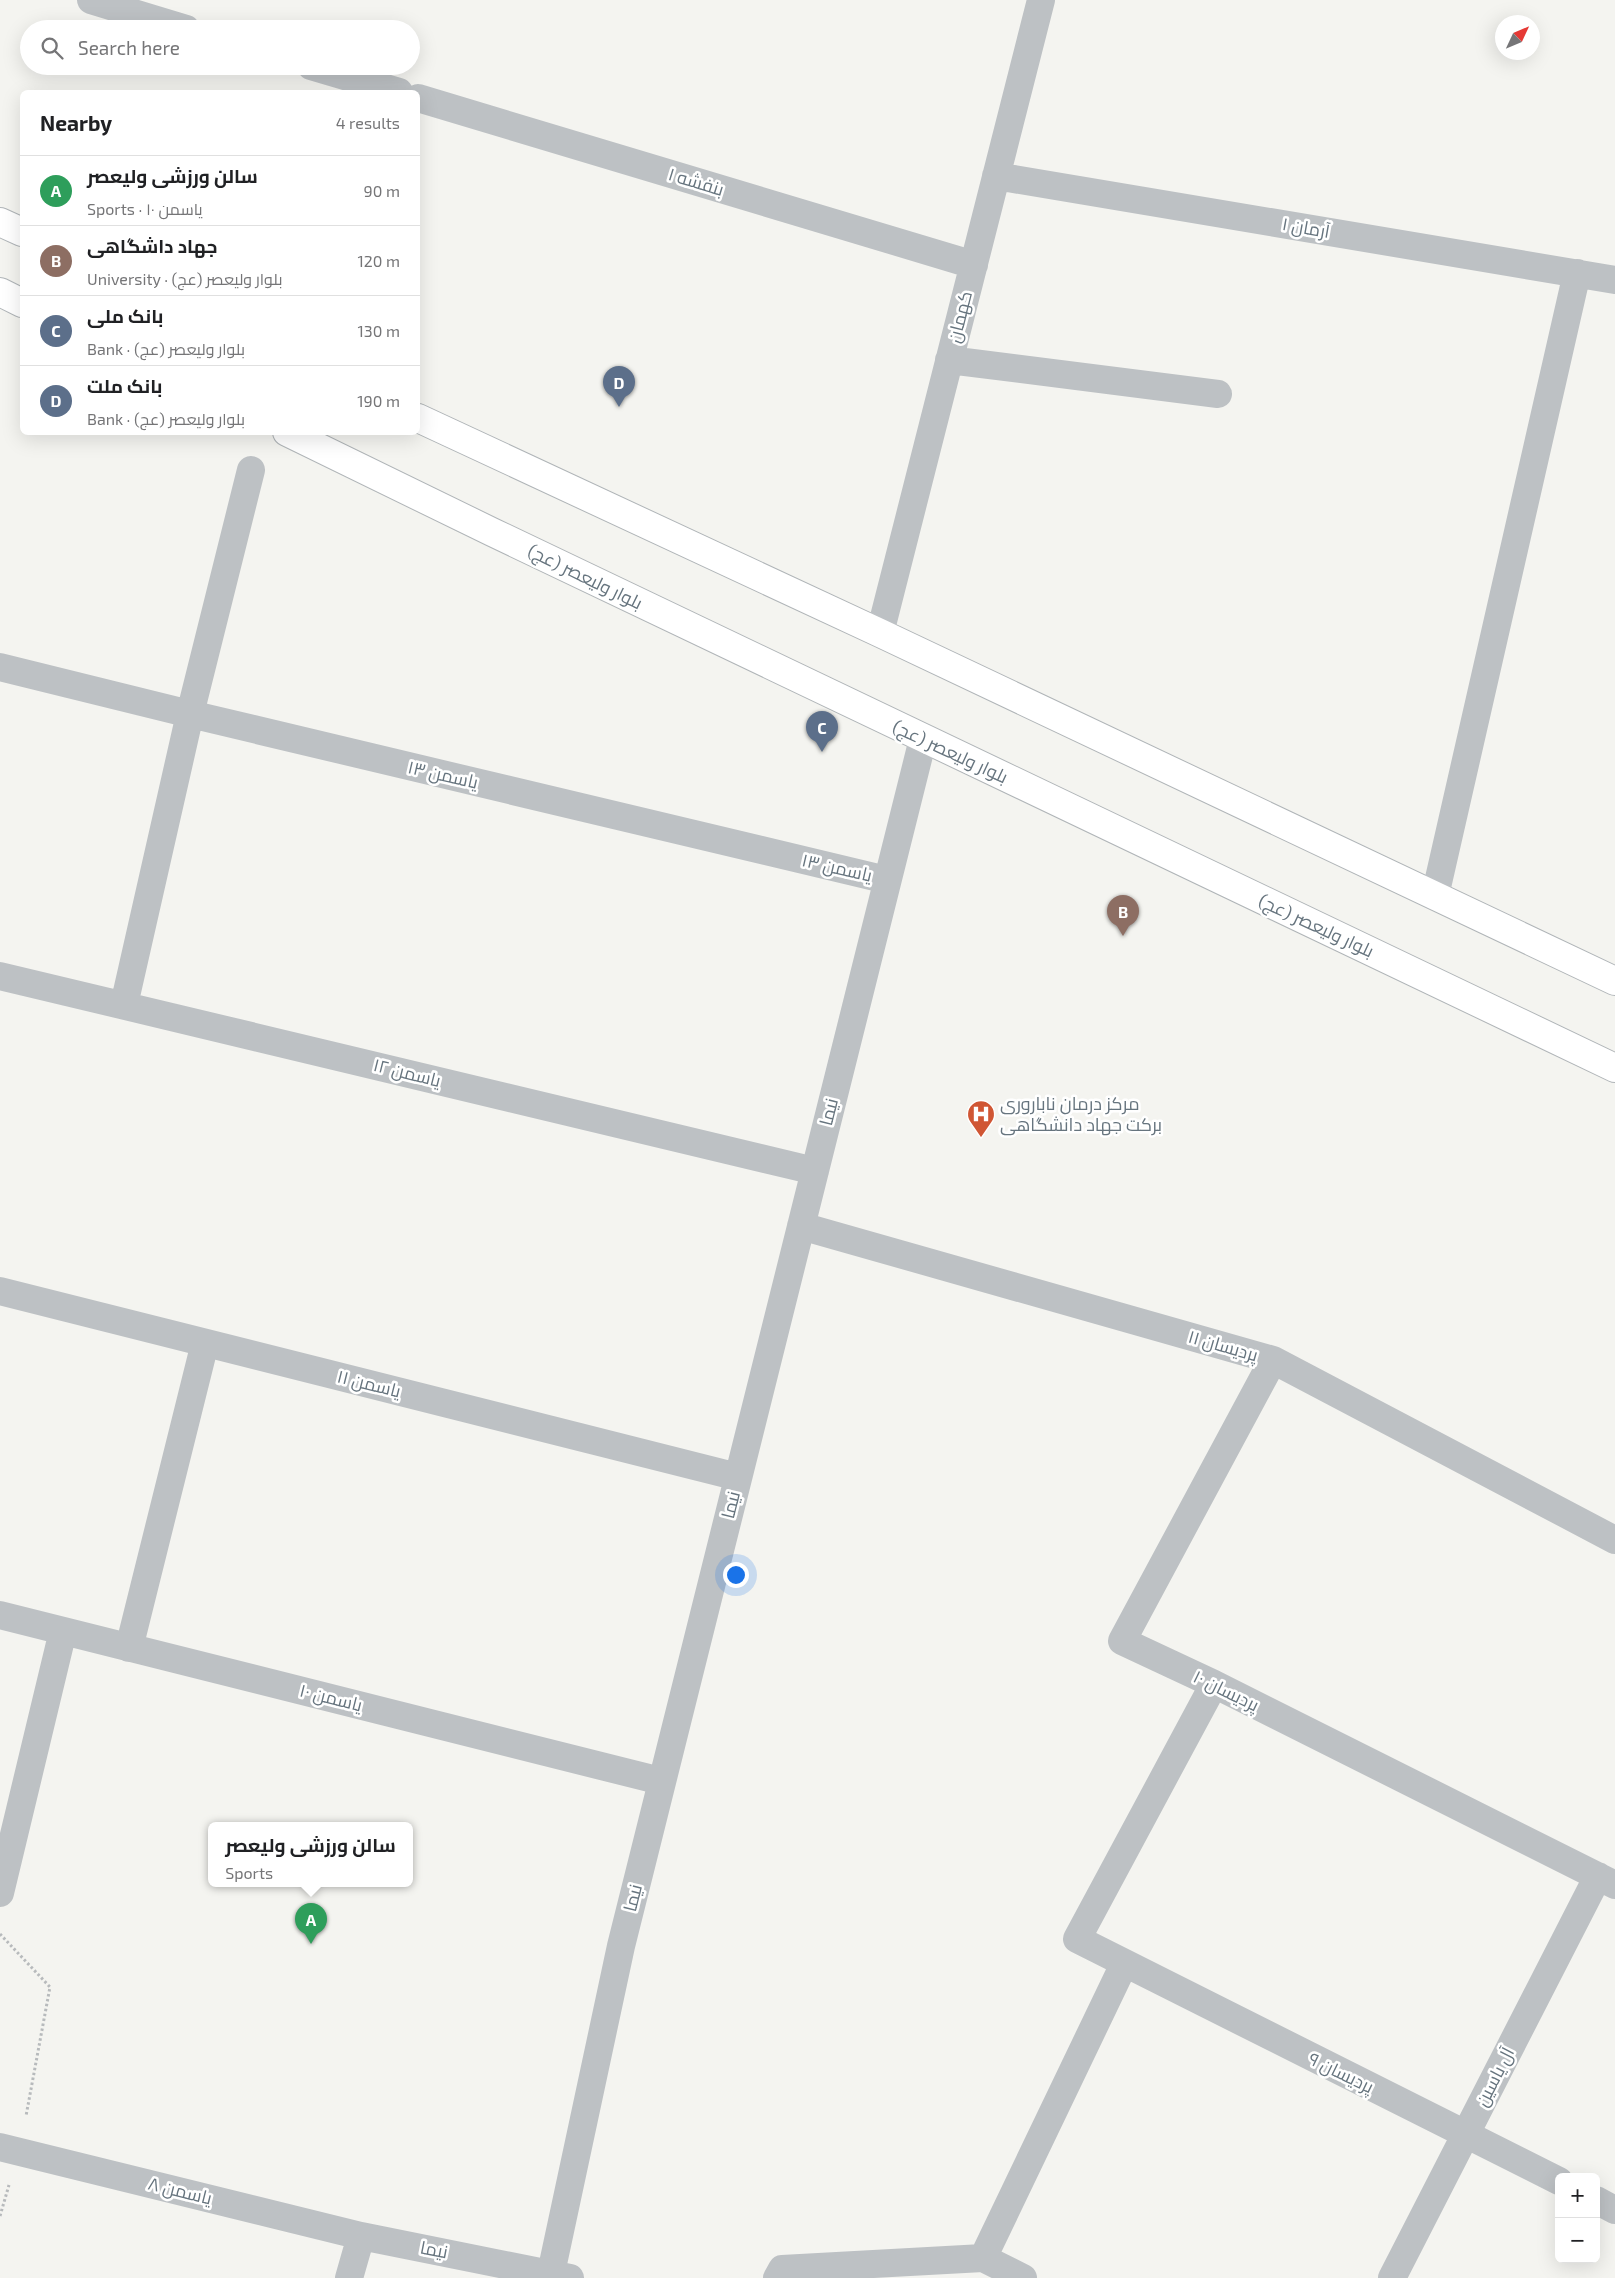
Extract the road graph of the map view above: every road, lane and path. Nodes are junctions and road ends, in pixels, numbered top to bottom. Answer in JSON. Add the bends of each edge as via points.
{"nodes":[{"id":1,"x":90,"y":0,"type":"edge"},
{"id":2,"x":1041,"y":0,"type":"edge"},
{"id":3,"x":156,"y":20,"type":"edge"},
{"id":4,"x":341,"y":75,"type":"edge"},
{"id":5,"x":392,"y":90,"type":"edge"},
{"id":6,"x":420,"y":99,"type":"edge"},
{"id":7,"x":996,"y":176,"type":"junction"},
{"id":8,"x":0,"y":222,"type":"edge"},
{"id":9,"x":20,"y":231,"type":"edge"},
{"id":10,"x":974,"y":265,"type":"junction"},
{"id":11,"x":1576,"y":274,"type":"junction"},
{"id":12,"x":1615,"y":280,"type":"edge"},
{"id":13,"x":0,"y":292,"type":"edge"},
{"id":14,"x":20,"y":302,"type":"edge"},
{"id":15,"x":950,"y":360,"type":"junction"},
{"id":16,"x":1218,"y":394,"type":"dead end"},
{"id":17,"x":420,"y":419,"type":"edge"},
{"id":18,"x":293,"y":435,"type":"edge"},
{"id":19,"x":251,"y":470,"type":"dead end"},
{"id":20,"x":880,"y":633,"type":"junction"},
{"id":21,"x":0,"y":666,"type":"edge"},
{"id":22,"x":190,"y":714,"type":"junction"},
{"id":23,"x":923,"y":739,"type":"junction"},
{"id":24,"x":887,"y":880,"type":"junction"},
{"id":25,"x":1435,"y":896,"type":"junction"},
{"id":26,"x":0,"y":976,"type":"edge"},
{"id":27,"x":1615,"y":981,"type":"edge"},
{"id":28,"x":124,"y":1005,"type":"junction"},
{"id":29,"x":1615,"y":1068,"type":"edge"},
{"id":30,"x":814,"y":1171,"type":"junction"},
{"id":31,"x":801,"y":1226,"type":"junction"},
{"id":32,"x":0,"y":1291,"type":"edge"},
{"id":33,"x":205,"y":1343,"type":"junction"},
{"id":34,"x":1273,"y":1360,"type":"junction"},
{"id":35,"x":738,"y":1477,"type":"junction"},
{"id":36,"x":1615,"y":1540,"type":"edge"},
{"id":37,"x":0,"y":1616,"type":"edge"},
{"id":38,"x":63,"y":1631,"type":"junction"},
{"id":39,"x":129,"y":1648,"type":"junction"},
{"id":40,"x":1214,"y":1684,"type":"junction"},
{"id":41,"x":661,"y":1782,"type":"junction"},
{"id":42,"x":1607,"y":1880,"type":"edge"},
{"id":43,"x":0,"y":1893,"type":"edge"},
{"id":44,"x":0,"y":1934,"type":"edge"},
{"id":45,"x":1124,"y":1964,"type":"junction"},
{"id":46,"x":1466,"y":2135,"type":"junction"},
{"id":47,"x":10,"y":2149,"type":"edge"},
{"id":48,"x":1555,"y":2179,"type":"edge"},
{"id":49,"x":1600,"y":2202,"type":"edge"},
{"id":50,"x":1615,"y":2210,"type":"edge"},
{"id":51,"x":0,"y":2216,"type":"edge"},
{"id":52,"x":360,"y":2236,"type":"junction"},
{"id":53,"x":983,"y":2258,"type":"junction"},
{"id":54,"x":779,"y":2274,"type":"edge"},
{"id":55,"x":560,"y":2276,"type":"edge"},
{"id":56,"x":349,"y":2278,"type":"edge"},
{"id":57,"x":1023,"y":2278,"type":"edge"},
{"id":58,"x":1392,"y":2278,"type":"edge"}],
"edges":[{"from":1,"to":3,"type":"street"},
{"from":2,"to":7,"type":"street","name":"کهمان"},
{"from":4,"to":5,"type":"street"},
{"from":6,"to":10,"type":"street","name":"بنفشه ۱"},
{"from":7,"to":10,"type":"street","name":"کهمان"},
{"from":7,"to":11,"type":"street","name":"آرمان ۱"},
{"from":8,"to":9,"type":"main road"},
{"from":10,"to":15,"type":"street","name":"کهمان"},
{"from":11,"to":12,"type":"street","name":"آرمان ۱"},
{"from":11,"to":25,"type":"street"},
{"from":13,"to":14,"type":"main road"},
{"from":15,"to":16,"type":"street"},
{"from":15,"to":20,"type":"street","name":"کهمان"},
{"from":17,"to":20,"type":"main road"},
{"from":18,"to":23,"type":"main road","name":"بلوار ولیعصر (عج)"},
{"from":19,"to":22,"type":"street"},
{"from":20,"to":25,"type":"main road"},
{"from":21,"to":22,"type":"street","name":"یاسمن ۱۳"},
{"from":22,"to":24,"type":"street","name":"یاسمن ۱۳"},
{"from":22,"to":28,"type":"street"},
{"from":23,"to":24,"type":"street","name":"نیما"},
{"from":23,"to":29,"type":"main road","name":"بلوار ولیعصر (عج)"},
{"from":24,"to":30,"type":"street","name":"نیما"},
{"from":25,"to":27,"type":"main road"},
{"from":26,"to":28,"type":"street","name":"یاسمن ۱۲"},
{"from":28,"to":30,"type":"street","name":"یاسمن ۱۲"},
{"from":30,"to":31,"type":"street","name":"نیما"},
{"from":31,"to":34,"type":"street","name":"پردیسان ۱۱"},
{"from":31,"to":35,"type":"street","name":"نیما"},
{"from":32,"to":33,"type":"street","name":"یاسمن ۱۱"},
{"from":33,"to":35,"type":"street","name":"یاسمن ۱۱"},
{"from":33,"to":39,"type":"street"},
{"from":34,"to":36,"type":"street","name":"پردیسان ۱۱"},
{"from":34,"to":40,"type":"street","name":"پردیسان ۱۰","via":[[1122,1641]]},
{"from":35,"to":41,"type":"street","name":"نیما"},
{"from":37,"to":38,"type":"street","name":"یاسمن ۱۰"},
{"from":38,"to":39,"type":"street","name":"یاسمن ۱۰"},
{"from":38,"to":43,"type":"street"},
{"from":39,"to":41,"type":"street","name":"یاسمن ۱۰"},
{"from":40,"to":42,"type":"street","name":"پردیسان ۱۰"},
{"from":40,"to":45,"type":"street","name":"پردیسان ۹","via":[[1076,1939]]},
{"from":41,"to":55,"type":"street","name":"نیما","via":[[621,1946]]},
{"from":42,"to":46,"type":"street","name":"آل یاسین"},
{"from":44,"to":47,"type":"path","via":[[50,1987]]},
{"from":45,"to":46,"type":"street","name":"پردیسان ۹"},
{"from":45,"to":53,"type":"street"},
{"from":46,"to":48,"type":"street","name":"پردیسان ۹"},
{"from":46,"to":58,"type":"street","name":"آل یاسین"},
{"from":47,"to":51,"type":"path"},
{"from":47,"to":52,"type":"street","name":"یاسمن ۸"},
{"from":49,"to":50,"type":"street"},
{"from":52,"to":55,"type":"street","name":"نیما"},
{"from":52,"to":56,"type":"street"},
{"from":53,"to":54,"type":"street"},
{"from":53,"to":57,"type":"street"}]}
